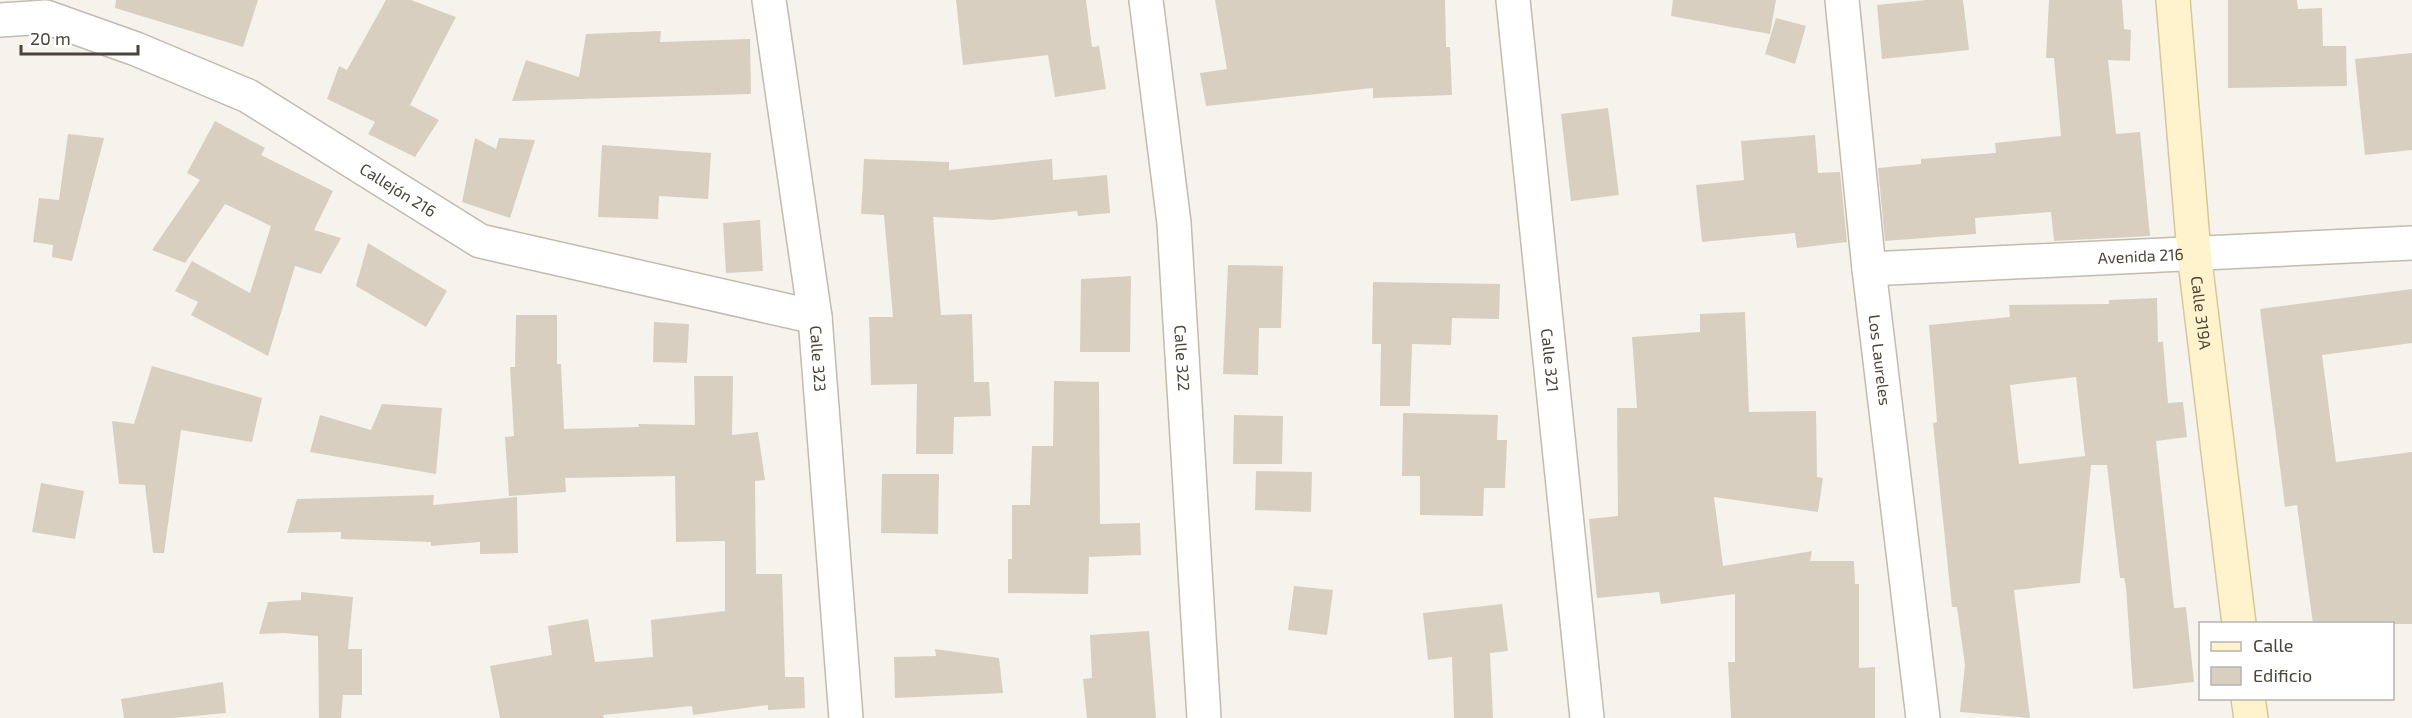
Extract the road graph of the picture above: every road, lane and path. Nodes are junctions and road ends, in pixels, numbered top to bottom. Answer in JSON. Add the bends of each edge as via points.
{"nodes":[{"id":1,"x":769,"y":0,"type":"edge"},
{"id":2,"x":1146,"y":0,"type":"edge"},
{"id":3,"x":1513,"y":0,"type":"edge"},
{"id":4,"x":1842,"y":0,"type":"edge"},
{"id":5,"x":2173,"y":0,"type":"edge"},
{"id":6,"x":0,"y":20,"type":"edge"},
{"id":7,"x":2412,"y":243,"type":"edge"},
{"id":8,"x":2194,"y":253,"type":"junction"},
{"id":9,"x":1869,"y":269,"type":"junction"},
{"id":10,"x":815,"y":316,"type":"junction"},
{"id":11,"x":2239,"y":622,"type":"edge"},
{"id":12,"x":2248,"y":700,"type":"edge"},
{"id":13,"x":846,"y":718,"type":"edge"},
{"id":14,"x":1204,"y":718,"type":"edge"},
{"id":15,"x":1587,"y":718,"type":"edge"},
{"id":16,"x":1923,"y":718,"type":"edge"},
{"id":17,"x":2251,"y":718,"type":"edge"}],
"edges":[{"from":1,"to":10,"type":"street","name":"Calle 323"},
{"from":2,"to":14,"type":"street","name":"Calle 322","via":[[1174,223]]},
{"from":3,"to":15,"type":"street","name":"Calle 321"},
{"from":4,"to":9,"type":"street","name":"Los Laureles"},
{"from":5,"to":8,"type":"street","name":"Calle 319A"},
{"from":6,"to":10,"type":"street","name":"Callejón 216","via":[[46,17],[248,96],[480,241]]},
{"from":7,"to":8,"type":"street","name":"Avenida 216"},
{"from":8,"to":9,"type":"street","name":"Avenida 216"},
{"from":8,"to":11,"type":"street","name":"Calle 319A"},
{"from":9,"to":16,"type":"street","name":"Los Laureles"},
{"from":10,"to":13,"type":"street","name":"Calle 323"},
{"from":12,"to":17,"type":"street"}]}
